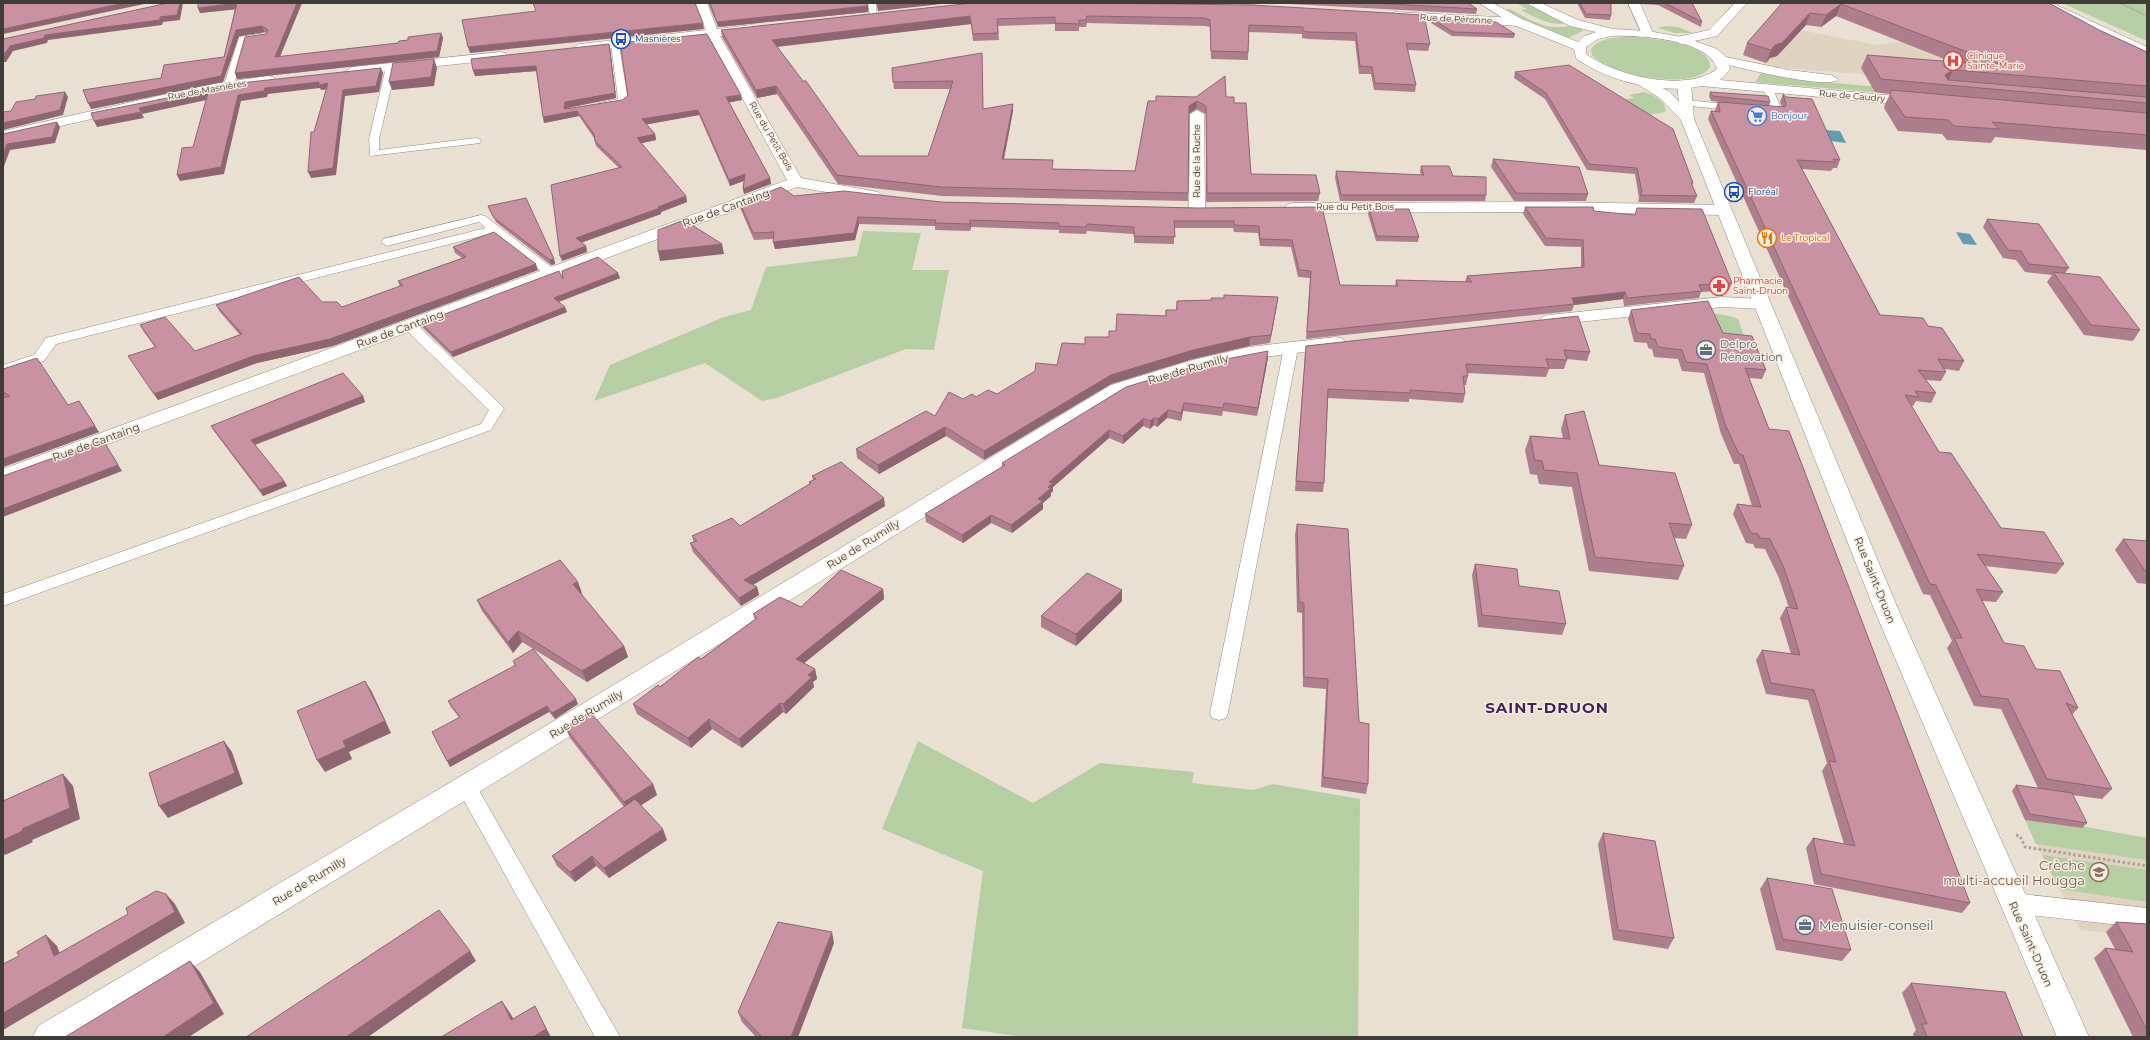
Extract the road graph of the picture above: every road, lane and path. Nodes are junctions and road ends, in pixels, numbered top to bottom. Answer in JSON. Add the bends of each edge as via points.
{"nodes":[{"id":1,"x":701,"y":3,"type":"edge"},
{"id":2,"x":872,"y":3,"type":"edge"},
{"id":3,"x":1227,"y":3,"type":"edge"},
{"id":4,"x":1485,"y":3,"type":"edge"},
{"id":5,"x":1532,"y":3,"type":"edge"},
{"id":6,"x":1634,"y":3,"type":"edge"},
{"id":7,"x":1741,"y":3,"type":"edge"},
{"id":8,"x":2043,"y":3,"type":"edge"},
{"id":9,"x":2120,"y":3,"type":"edge"},
{"id":10,"x":1215,"y":8,"type":"edge"},
{"id":11,"x":1251,"y":8,"type":"junction"},
{"id":12,"x":1275,"y":10,"type":"edge"},
{"id":13,"x":888,"y":14,"type":"edge"},
{"id":14,"x":1387,"y":15,"type":"edge"},
{"id":15,"x":874,"y":16,"type":"junction"},
{"id":16,"x":2147,"y":16,"type":"edge"},
{"id":17,"x":859,"y":17,"type":"edge"},
{"id":18,"x":1518,"y":22,"type":"junction"},
{"id":19,"x":760,"y":28,"type":"edge"},
{"id":20,"x":714,"y":33,"type":"junction"},
{"id":21,"x":1613,"y":33,"type":"junction"},
{"id":22,"x":1647,"y":33,"type":"junction"},
{"id":23,"x":1713,"y":33,"type":"junction"},
{"id":24,"x":264,"y":36,"type":"edge"},
{"id":25,"x":1681,"y":40,"type":"junction"},
{"id":26,"x":614,"y":44,"type":"junction"},
{"id":27,"x":1580,"y":47,"type":"junction"},
{"id":28,"x":568,"y":49,"type":"edge"},
{"id":29,"x":1710,"y":50,"type":"junction"},
{"id":30,"x":2147,"y":52,"type":"edge"},
{"id":31,"x":514,"y":54,"type":"edge"},
{"id":32,"x":1722,"y":60,"type":"junction"},
{"id":33,"x":392,"y":67,"type":"junction"},
{"id":34,"x":339,"y":73,"type":"edge"},
{"id":35,"x":279,"y":79,"type":"edge"},
{"id":36,"x":1845,"y":80,"type":"dead end"},
{"id":37,"x":1642,"y":81,"type":"junction"},
{"id":38,"x":1700,"y":82,"type":"junction"},
{"id":39,"x":1684,"y":84,"type":"junction"},
{"id":40,"x":229,"y":85,"type":"junction"},
{"id":41,"x":1768,"y":88,"type":"junction"},
{"id":42,"x":1934,"y":103,"type":"edge"},
{"id":43,"x":593,"y":107,"type":"edge"},
{"id":44,"x":1686,"y":111,"type":"junction"},
{"id":45,"x":1197,"y":114,"type":"edge"},
{"id":46,"x":3,"y":135,"type":"edge"},
{"id":47,"x":476,"y":141,"type":"dead end"},
{"id":48,"x":796,"y":182,"type":"junction"},
{"id":49,"x":890,"y":197,"type":"edge"},
{"id":50,"x":1181,"y":207,"type":"edge"},
{"id":51,"x":1281,"y":208,"type":"edge"},
{"id":52,"x":1724,"y":210,"type":"junction"},
{"id":53,"x":495,"y":229,"type":"junction"},
{"id":54,"x":387,"y":242,"type":"dead end"},
{"id":55,"x":551,"y":273,"type":"junction"},
{"id":56,"x":1762,"y":304,"type":"junction"},
{"id":57,"x":1529,"y":322,"type":"edge"},
{"id":58,"x":410,"y":326,"type":"junction"},
{"id":59,"x":1355,"y":341,"type":"edge"},
{"id":60,"x":1291,"y":348,"type":"junction"},
{"id":61,"x":3,"y":369,"type":"edge"},
{"id":62,"x":3,"y":476,"type":"edge"},
{"id":63,"x":3,"y":600,"type":"edge"},
{"id":64,"x":1219,"y":713,"type":"dead end"},
{"id":65,"x":466,"y":786,"type":"junction"},
{"id":66,"x":1980,"y":829,"type":"junction"},
{"id":67,"x":2147,"y":866,"type":"edge"},
{"id":68,"x":2013,"y":903,"type":"junction"},
{"id":69,"x":2147,"y":918,"type":"edge"},
{"id":70,"x":49,"y":1037,"type":"edge"},
{"id":71,"x":608,"y":1037,"type":"edge"},
{"id":72,"x":2073,"y":1037,"type":"edge"}],
"edges":[{"from":1,"to":20,"type":"street","name":"Rue du Petit Bois"},
{"from":2,"to":15,"type":"lane"},
{"from":3,"to":11,"type":"street"},
{"from":4,"to":18,"type":"street"},
{"from":5,"to":21,"type":"street","via":[[1574,23]]},
{"from":6,"to":22,"type":"street"},
{"from":7,"to":23,"type":"street"},
{"from":8,"to":30,"type":"street"},
{"from":9,"to":16,"type":"path"},
{"from":10,"to":11,"type":"street"},
{"from":11,"to":12,"type":"street"},
{"from":13,"to":15,"type":"street"},
{"from":14,"to":18,"type":"street","name":"Rue de Péronne"},
{"from":15,"to":17,"type":"street"},
{"from":18,"to":27,"type":"street"},
{"from":19,"to":20,"type":"street"},
{"from":20,"to":26,"type":"street"},
{"from":20,"to":48,"type":"street","name":"Rue du Petit Bois"},
{"from":21,"to":22,"type":"street"},
{"from":21,"to":27,"type":"street","via":[[1590,38]]},
{"from":22,"to":25,"type":"street"},
{"from":23,"to":25,"type":"street"},
{"from":23,"to":29,"type":"street","via":[[1715,37]]},
{"from":24,"to":40,"type":"lane","via":[[242,39]]},
{"from":25,"to":29,"type":"street"},
{"from":26,"to":28,"type":"street"},
{"from":26,"to":43,"type":"lane","via":[[623,101]]},
{"from":27,"to":37,"type":"street","via":[[1580,54],[1595,67]]},
{"from":29,"to":32,"type":"street"},
{"from":31,"to":33,"type":"street"},
{"from":32,"to":36,"type":"street","name":"Rue de Caudry","via":[[1789,74]]},
{"from":32,"to":38,"type":"street","via":[[1722,72]]},
{"from":33,"to":34,"type":"street"},
{"from":33,"to":47,"type":"lane","via":[[374,139],[374,154]]},
{"from":35,"to":40,"type":"street","name":"Rue de Masnières"},
{"from":37,"to":39,"type":"street"},
{"from":37,"to":44,"type":"street","name":"Rue Saint-Druon"},
{"from":38,"to":39,"type":"street"},
{"from":38,"to":41,"type":"street","name":"Rue de Caudry"},
{"from":39,"to":44,"type":"street","name":"Rue Saint-Druon"},
{"from":40,"to":46,"type":"street","name":"Rue de Masnières"},
{"from":41,"to":42,"type":"street","name":"Rue de Caudry"},
{"from":41,"to":44,"type":"lane","via":[[1777,112],[1750,109]]},
{"from":44,"to":52,"type":"street","name":"Rue Saint-Druon"},
{"from":45,"to":50,"type":"street","name":"Rue de la Ruche","via":[[1205,208]]},
{"from":48,"to":49,"type":"street","name":"Rue du Petit Bois"},
{"from":48,"to":55,"type":"street","name":"Rue de Cantaing"},
{"from":51,"to":52,"type":"street","name":"Rue du Petit Bois","via":[[1551,207]]},
{"from":52,"to":56,"type":"street","name":"Rue Saint-Druon"},
{"from":53,"to":54,"type":"lane","via":[[481,218]]},
{"from":53,"to":55,"type":"lane"},
{"from":53,"to":61,"type":"lane","via":[[51,341],[39,358]]},
{"from":55,"to":58,"type":"street","name":"Rue de Cantaing"},
{"from":56,"to":57,"type":"street","via":[[1722,302]]},
{"from":56,"to":66,"type":"street","name":"Rue Saint-Druon","via":[[1886,609]]},
{"from":58,"to":62,"type":"street","name":"Rue de Cantaing"},
{"from":58,"to":63,"type":"lane","via":[[497,409],[486,427]]},
{"from":59,"to":60,"type":"street","name":"Rue de Rumilly"},
{"from":60,"to":64,"type":"lane"},
{"from":60,"to":65,"type":"street","name":"Rue de Rumilly","via":[[1249,353],[1200,364],[1118,389]]},
{"from":65,"to":70,"type":"street","name":"Rue de Rumilly"},
{"from":65,"to":71,"type":"lane"},
{"from":66,"to":67,"type":"path","via":[[2020,836],[2025,847]]},
{"from":66,"to":68,"type":"street","name":"Rue Saint-Druon"},
{"from":68,"to":69,"type":"lane"},
{"from":68,"to":72,"type":"street","name":"Rue Saint-Druon"}]}
